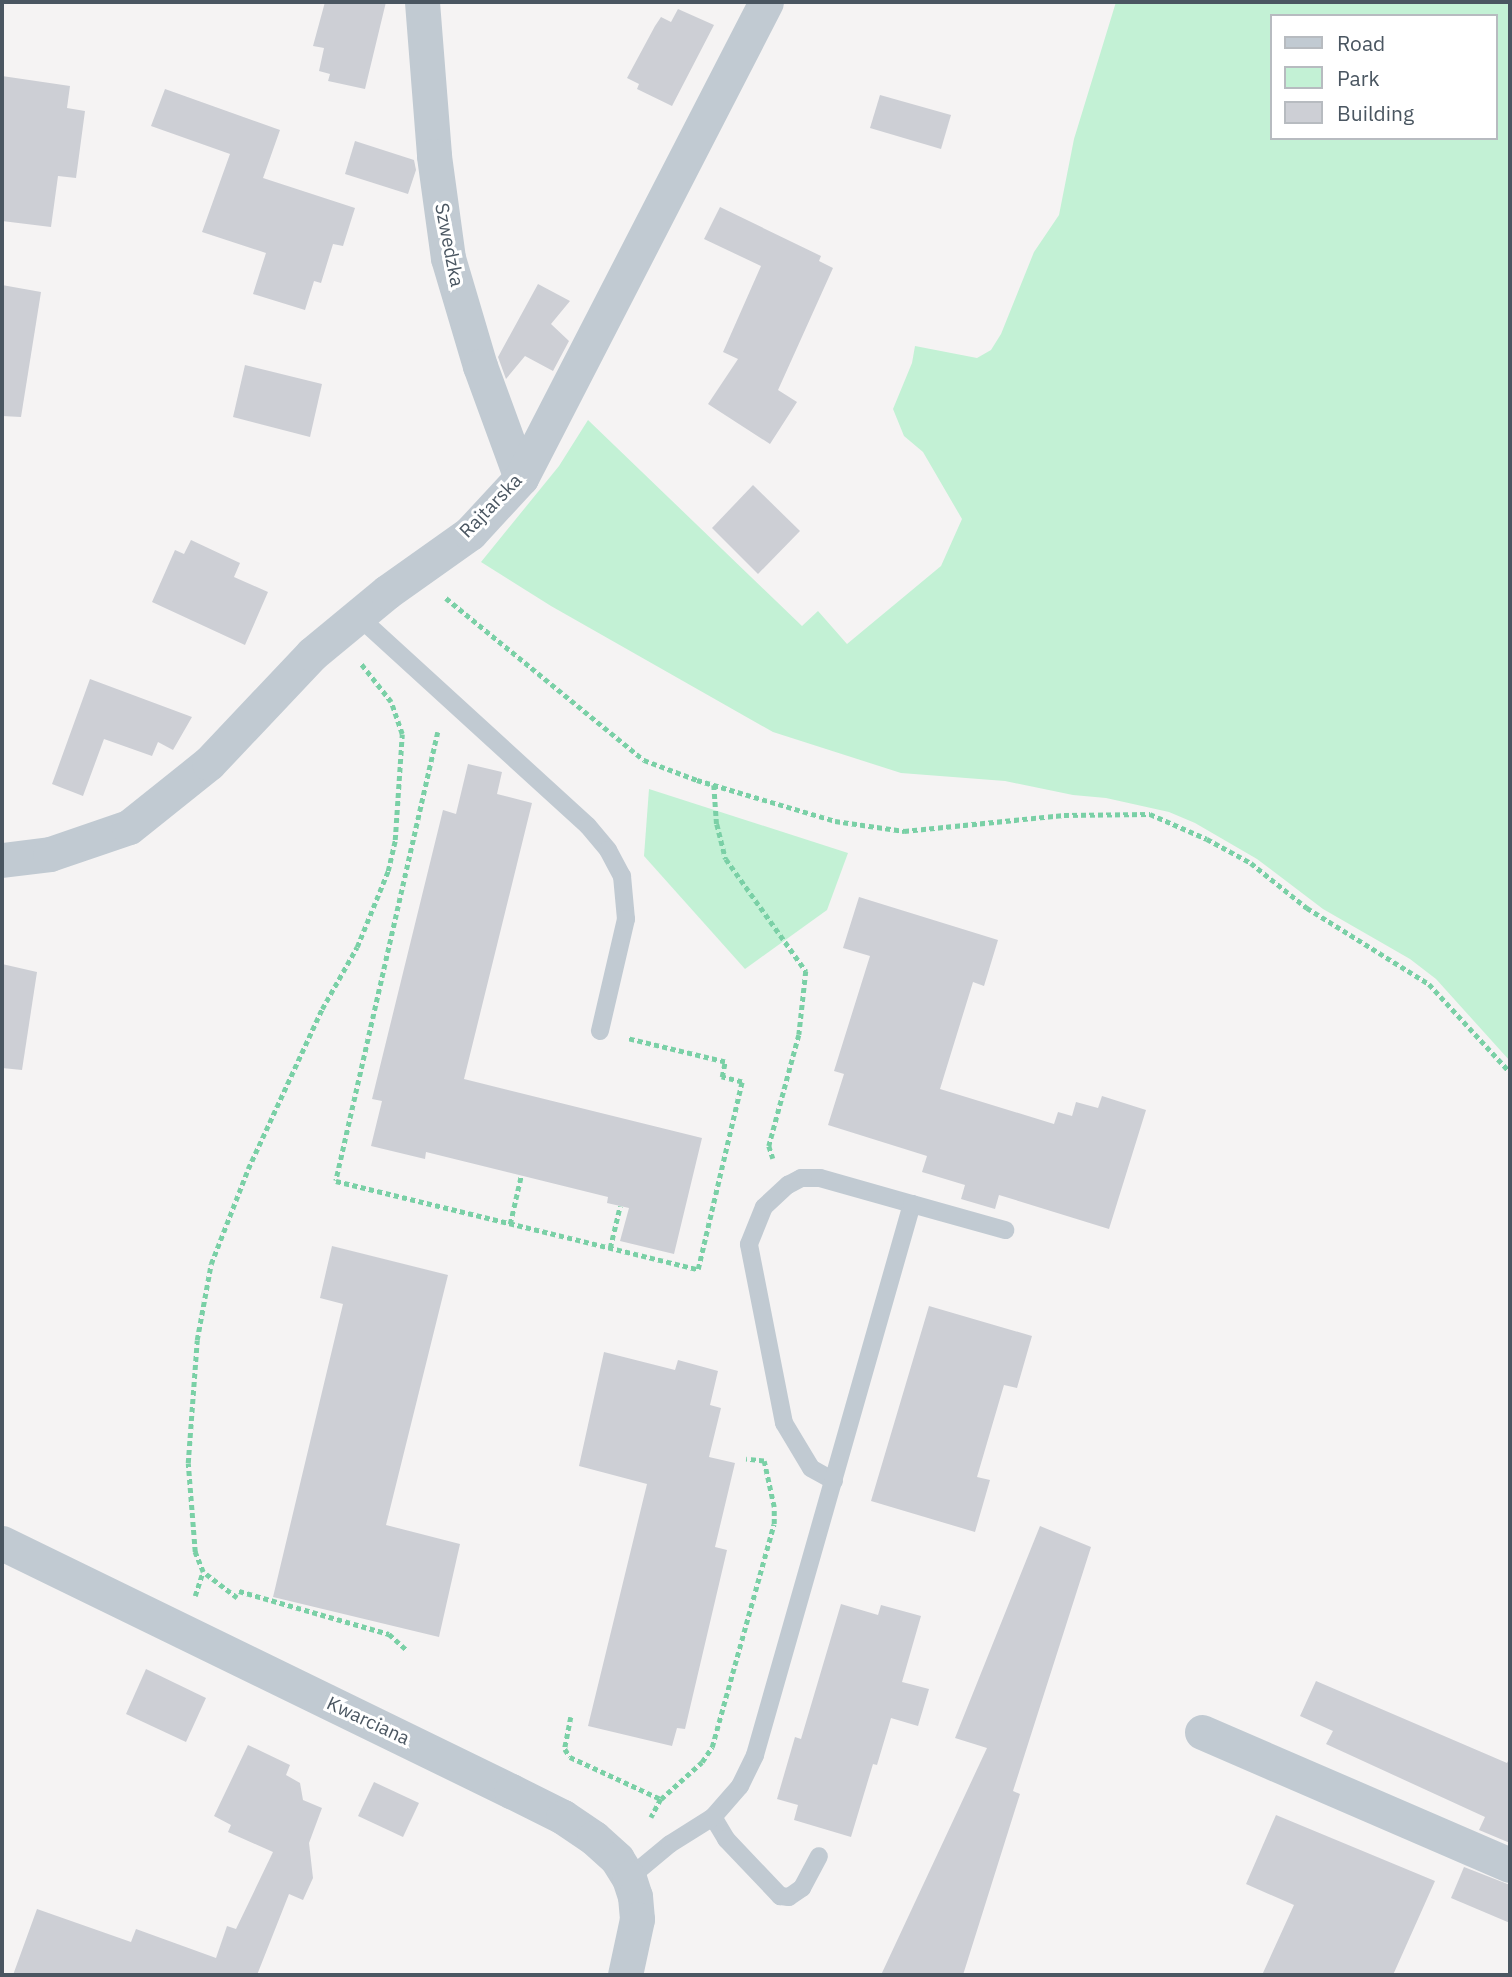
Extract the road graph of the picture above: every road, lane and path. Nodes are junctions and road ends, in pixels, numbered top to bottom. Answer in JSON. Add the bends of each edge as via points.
{"nodes":[{"id":1,"x":422,"y":2,"type":"edge"},
{"id":2,"x":766,"y":2,"type":"edge"},
{"id":3,"x":521,"y":478,"type":"junction"},
{"id":4,"x":415,"y":572,"type":"junction"},
{"id":5,"x":347,"y":624,"type":"junction"},
{"id":6,"x":446,"y":696,"type":"junction"},
{"id":7,"x":714,"y":785,"type":"junction"},
{"id":8,"x":2,"y":860,"type":"edge"},
{"id":9,"x":600,"y":1031,"type":"joint"},
{"id":10,"x":1510,"y":1072,"type":"edge"},
{"id":11,"x":521,"y":1176,"type":"dead end"},
{"id":12,"x":784,"y":1188,"type":"junction"},
{"id":13,"x":912,"y":1203,"type":"junction"},
{"id":14,"x":620,"y":1206,"type":"dead end"},
{"id":15,"x":510,"y":1224,"type":"junction"},
{"id":16,"x":1005,"y":1230,"type":"dead end"},
{"id":17,"x":610,"y":1248,"type":"junction"},
{"id":18,"x":746,"y":1459,"type":"dead end"},
{"id":19,"x":834,"y":1481,"type":"junction"},
{"id":20,"x":2,"y":1543,"type":"edge"},
{"id":21,"x":408,"y":1650,"type":"dead end"},
{"id":22,"x":571,"y":1717,"type":"dead end"},
{"id":23,"x":1202,"y":1732,"type":"dead end"},
{"id":24,"x":661,"y":1799,"type":"junction"},
{"id":25,"x":713,"y":1817,"type":"junction"},
{"id":26,"x":648,"y":1823,"type":"dead end"},
{"id":27,"x":819,"y":1856,"type":"dead end"},
{"id":28,"x":1510,"y":1865,"type":"edge"},
{"id":29,"x":629,"y":1878,"type":"junction"},
{"id":30,"x":625,"y":1975,"type":"edge"}],
"edges":[{"from":1,"to":3,"type":"street","name":"Szwedzka","via":[[434,156],[448,258],[480,366]]},
{"from":2,"to":3,"type":"street","name":"Rajtarska"},
{"from":3,"to":4,"type":"street","name":"Rajtarska","via":[[470,533]]},
{"from":4,"to":5,"type":"street","name":"Rajtarska"},
{"from":4,"to":7,"type":"path","via":[[644,760]]},
{"from":5,"to":6,"type":"lane"},
{"from":5,"to":8,"type":"street","name":"Rajtarska","via":[[312,654],[209,763],[129,827],[50,854]]},
{"from":5,"to":21,"type":"path","via":[[391,702],[402,734],[394,840],[388,871],[368,922],[248,1169],[211,1264],[202,1306],[188,1463],[195,1552],[204,1572],[238,1595],[389,1634]]},
{"from":6,"to":9,"type":"lane","via":[[588,826],[622,876],[626,919]]},
{"from":6,"to":15,"type":"path","via":[[336,1181]]},
{"from":7,"to":10,"type":"path","via":[[835,821],[904,831],[1064,815],[1150,814],[1251,863],[1307,908],[1429,984]]},
{"from":7,"to":12,"type":"path","via":[[726,859],[806,971],[799,1035],[769,1146]]},
{"from":9,"to":17,"type":"path","via":[[725,1062],[722,1077],[742,1082],[698,1269]]},
{"from":11,"to":15,"type":"path"},
{"from":12,"to":13,"type":"lane","via":[[801,1178],[820,1178]]},
{"from":12,"to":19,"type":"lane","via":[[764,1207],[749,1244],[784,1423],[811,1468]]},
{"from":13,"to":16,"type":"lane"},
{"from":13,"to":19,"type":"lane"},
{"from":14,"to":17,"type":"path"},
{"from":15,"to":17,"type":"path"},
{"from":18,"to":24,"type":"path","via":[[764,1461],[774,1524],[712,1747]]},
{"from":19,"to":25,"type":"lane","via":[[755,1755],[740,1786]]},
{"from":20,"to":29,"type":"street","name":"Kwarciana","via":[[563,1817],[617,1859]]},
{"from":22,"to":24,"type":"path","via":[[565,1749],[570,1757]]},
{"from":23,"to":28,"type":"street"},
{"from":24,"to":26,"type":"path"},
{"from":25,"to":27,"type":"lane","via":[[726,1839],[780,1896],[789,1897],[802,1888]]},
{"from":25,"to":29,"type":"lane"},
{"from":29,"to":30,"type":"street","name":"Kwarciana","via":[[637,1919]]}]}
